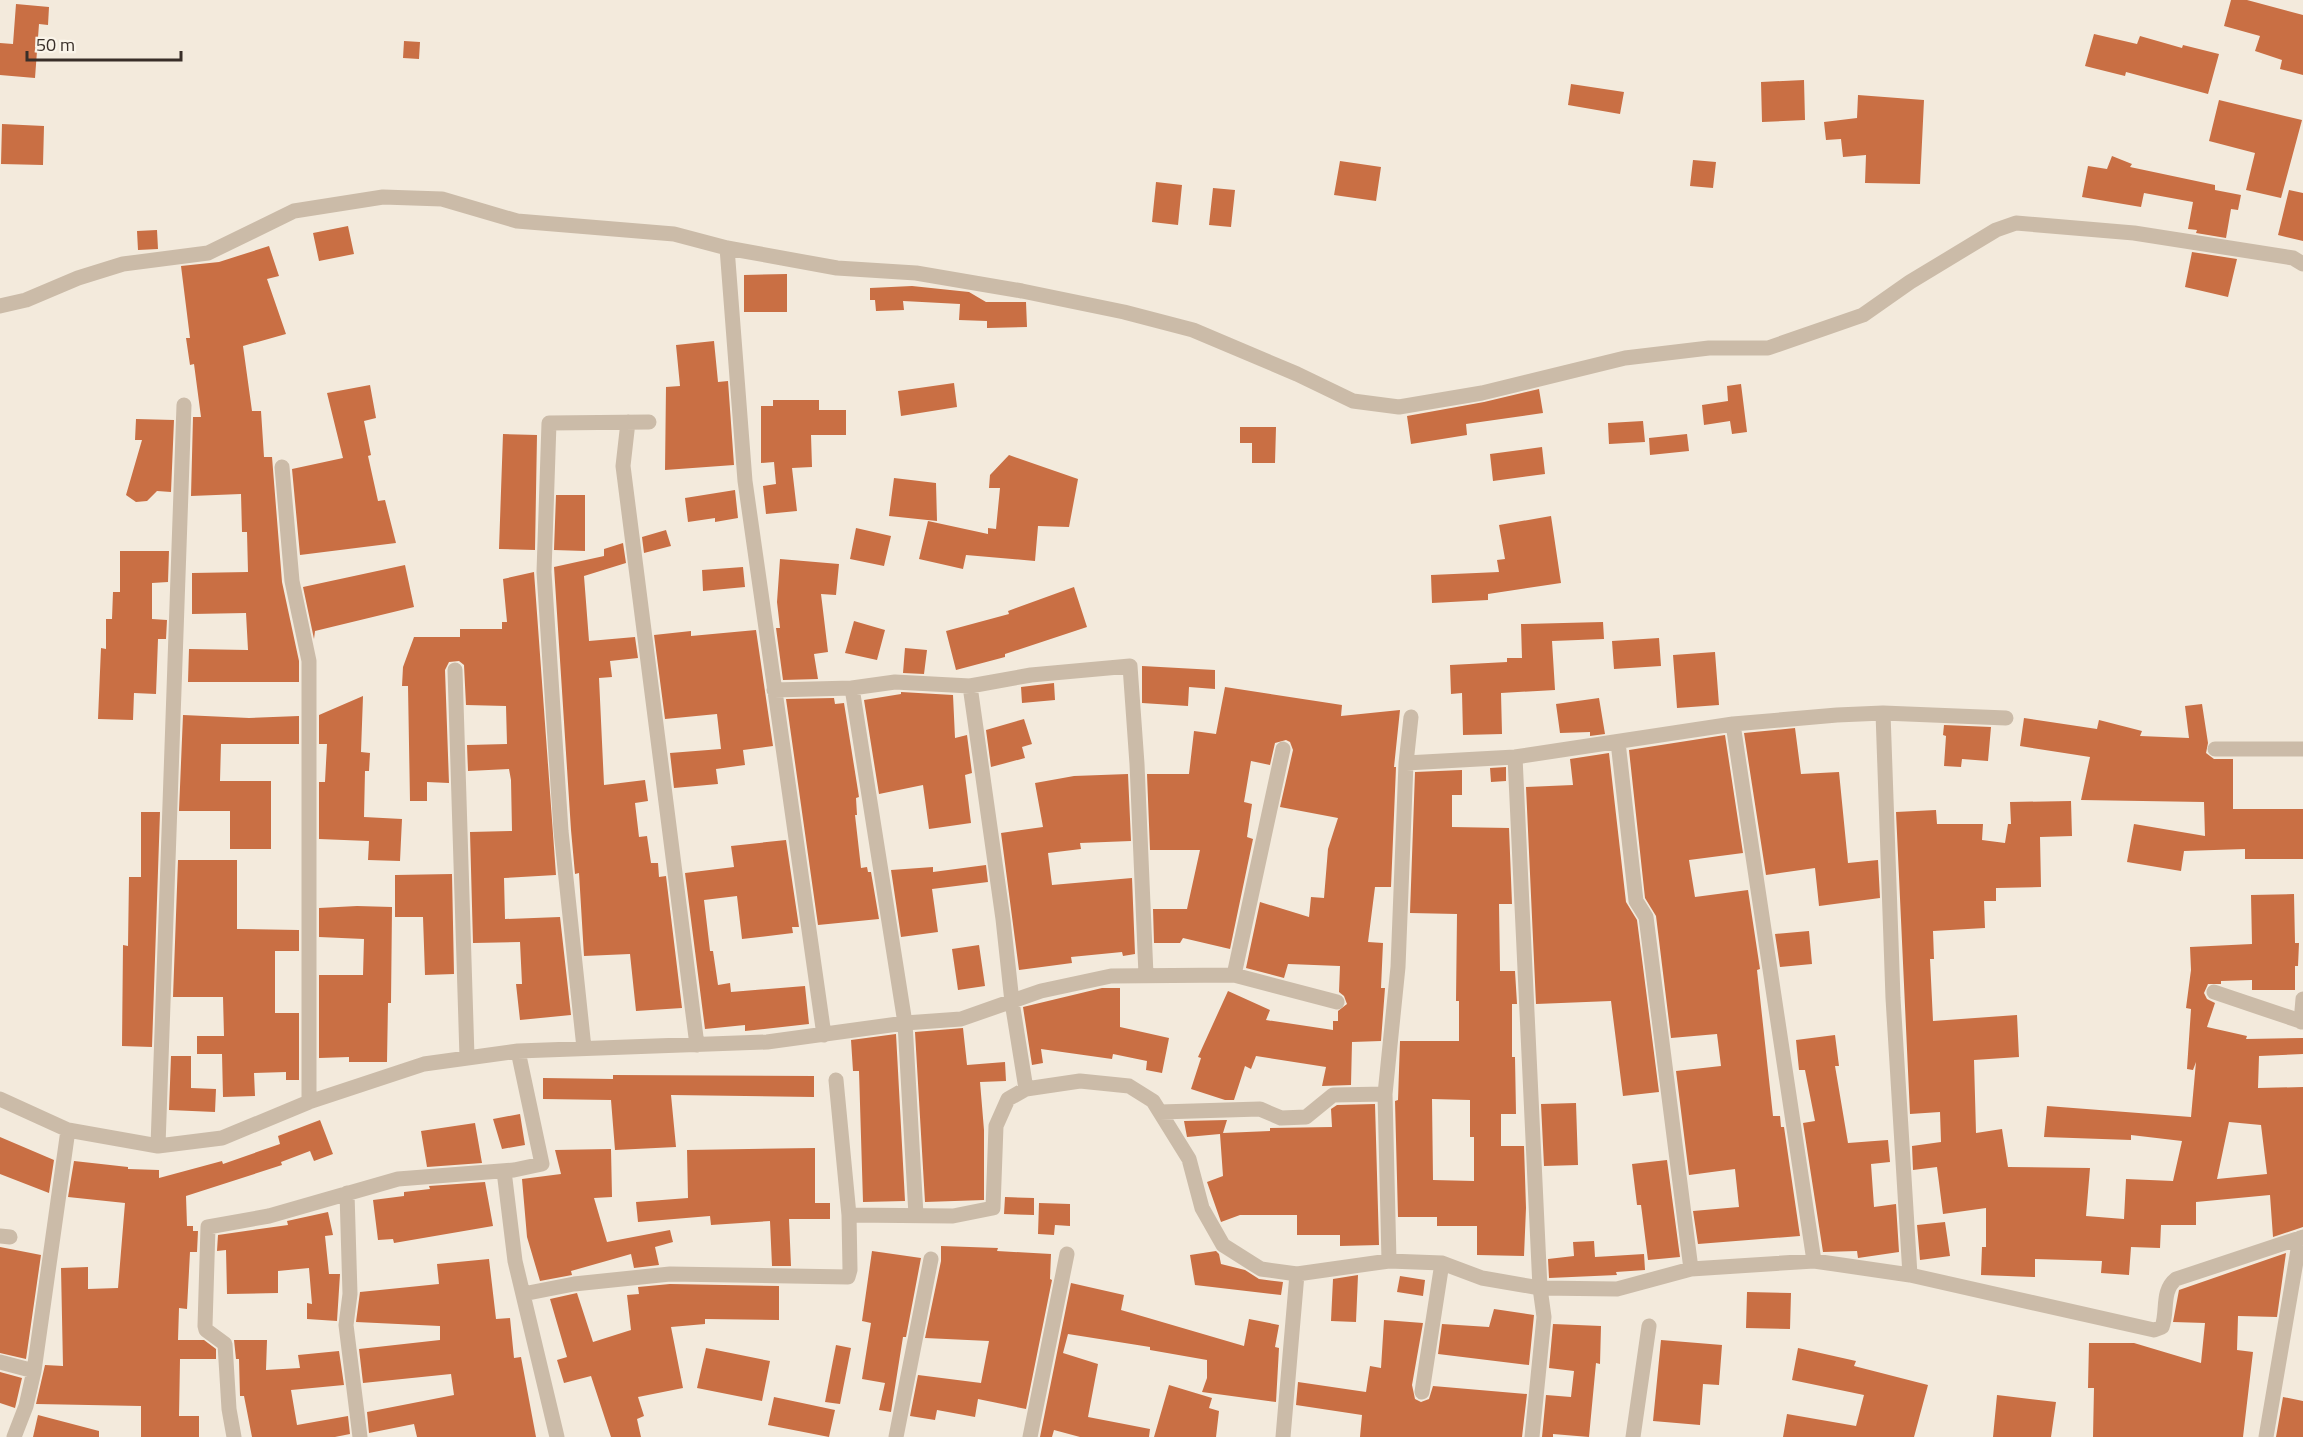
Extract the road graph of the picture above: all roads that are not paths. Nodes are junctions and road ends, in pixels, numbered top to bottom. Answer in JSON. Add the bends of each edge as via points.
{"nodes":[{"id":1,"x":727,"y":248,"type":"junction"},
{"id":2,"x":2303,"y":264,"type":"edge"},
{"id":3,"x":0,"y":306,"type":"edge"},
{"id":4,"x":184,"y":405,"type":"dead end"},
{"id":5,"x":628,"y":422,"type":"junction"},
{"id":6,"x":649,"y":422,"type":"dead end"},
{"id":7,"x":282,"y":467,"type":"dead end"},
{"id":8,"x":455,"y":670,"type":"dead end"},
{"id":9,"x":970,"y":686,"type":"junction"},
{"id":10,"x":852,"y":688,"type":"junction"},
{"id":11,"x":774,"y":690,"type":"junction"},
{"id":12,"x":1883,"y":713,"type":"junction"},
{"id":13,"x":1411,"y":717,"type":"dead end"},
{"id":14,"x":2006,"y":718,"type":"dead end"},
{"id":15,"x":1733,"y":724,"type":"junction"},
{"id":16,"x":1618,"y":742,"type":"junction"},
{"id":17,"x":2303,"y":748,"type":"edge"},
{"id":18,"x":1283,"y":749,"type":"dead end"},
{"id":19,"x":2214,"y":749,"type":"dead end"},
{"id":20,"x":1515,"y":757,"type":"junction"},
{"id":21,"x":1406,"y":763,"type":"junction"},
{"id":22,"x":1146,"y":975,"type":"junction"},
{"id":23,"x":1234,"y":975,"type":"junction"},
{"id":24,"x":2214,"y":992,"type":"dead end"},
{"id":25,"x":2303,"y":999,"type":"edge"},
{"id":26,"x":1012,"y":1002,"type":"junction"},
{"id":27,"x":1337,"y":1002,"type":"dead end"},
{"id":28,"x":2302,"y":1022,"type":"edge"},
{"id":29,"x":905,"y":1023,"type":"junction"},
{"id":30,"x":824,"y":1035,"type":"junction"},
{"id":31,"x":697,"y":1045,"type":"junction"},
{"id":32,"x":584,"y":1048,"type":"junction"},
{"id":33,"x":518,"y":1050,"type":"junction"},
{"id":34,"x":466,"y":1057,"type":"junction"},
{"id":35,"x":836,"y":1080,"type":"dead end"},
{"id":36,"x":1026,"y":1089,"type":"junction"},
{"id":37,"x":1385,"y":1094,"type":"junction"},
{"id":38,"x":0,"y":1099,"type":"edge"},
{"id":39,"x":309,"y":1102,"type":"junction"},
{"id":40,"x":1160,"y":1112,"type":"junction"},
{"id":41,"x":68,"y":1130,"type":"junction"},
{"id":42,"x":158,"y":1146,"type":"junction"},
{"id":43,"x":504,"y":1171,"type":"junction"},
{"id":44,"x":347,"y":1193,"type":"junction"},
{"id":45,"x":849,"y":1215,"type":"junction"},
{"id":46,"x":915,"y":1215,"type":"junction"},
{"id":47,"x":2301,"y":1237,"type":"edge"},
{"id":48,"x":1067,"y":1254,"type":"dead end"},
{"id":49,"x":931,"y":1259,"type":"dead end"},
{"id":50,"x":1389,"y":1261,"type":"junction"},
{"id":51,"x":1814,"y":1261,"type":"junction"},
{"id":52,"x":1442,"y":1263,"type":"junction"},
{"id":53,"x":1691,"y":1269,"type":"junction"},
{"id":54,"x":1297,"y":1274,"type":"junction"},
{"id":55,"x":1910,"y":1275,"type":"junction"},
{"id":56,"x":1540,"y":1288,"type":"junction"},
{"id":57,"x":523,"y":1294,"type":"junction"},
{"id":58,"x":1649,"y":1326,"type":"dead end"},
{"id":59,"x":0,"y":1362,"type":"edge"},
{"id":60,"x":34,"y":1371,"type":"junction"},
{"id":61,"x":1422,"y":1392,"type":"dead end"},
{"id":62,"x":14,"y":1437,"type":"edge"},
{"id":63,"x":234,"y":1437,"type":"edge"},
{"id":64,"x":360,"y":1437,"type":"edge"},
{"id":65,"x":557,"y":1437,"type":"edge"},
{"id":66,"x":896,"y":1437,"type":"edge"},
{"id":67,"x":1030,"y":1437,"type":"edge"},
{"id":68,"x":1283,"y":1437,"type":"edge"},
{"id":69,"x":1532,"y":1437,"type":"edge"},
{"id":70,"x":1633,"y":1437,"type":"edge"},
{"id":71,"x":2266,"y":1437,"type":"edge"}],
"edges":[{"from":1,"to":2,"type":"street","via":[[837,268],[915,273],[1124,312],[1192,330],[1353,401],[1399,406],[1482,393],[1625,358],[1709,348],[1768,348],[1863,315],[1996,230],[2016,224],[2134,233],[2293,258]]},
{"from":1,"to":3,"type":"street","via":[[674,234],[517,221],[442,199],[383,197],[294,211],[208,253],[123,264]]},
{"from":1,"to":11,"type":"street","via":[[745,482]]},
{"from":4,"to":42,"type":"street"},
{"from":5,"to":6,"type":"street"},
{"from":5,"to":31,"type":"street","via":[[623,466]]},
{"from":5,"to":32,"type":"street","via":[[549,423],[544,573],[561,831]]},
{"from":7,"to":39,"type":"street","via":[[292,581],[309,662]]},
{"from":8,"to":34,"type":"street"},
{"from":9,"to":10,"type":"street","via":[[895,682]]},
{"from":9,"to":22,"type":"street","via":[[1031,675],[1130,666]]},
{"from":9,"to":26,"type":"street"},
{"from":10,"to":11,"type":"street"},
{"from":10,"to":29,"type":"street"},
{"from":11,"to":30,"type":"street"},
{"from":12,"to":14,"type":"street"},
{"from":12,"to":15,"type":"street"},
{"from":12,"to":55,"type":"street","via":[[1893,999]]},
{"from":13,"to":21,"type":"street"},
{"from":15,"to":16,"type":"street"},
{"from":15,"to":51,"type":"street"},
{"from":16,"to":20,"type":"street"},
{"from":16,"to":53,"type":"street","via":[[1636,901],[1646,917]]},
{"from":17,"to":19,"type":"street"},
{"from":18,"to":23,"type":"street"},
{"from":20,"to":21,"type":"street"},
{"from":20,"to":56,"type":"street"},
{"from":21,"to":37,"type":"street","via":[[1398,967]]},
{"from":22,"to":23,"type":"street"},
{"from":22,"to":26,"type":"street","via":[[1111,976],[1041,991]]},
{"from":23,"to":27,"type":"street"},
{"from":24,"to":28,"type":"street"},
{"from":25,"to":28,"type":"street"},
{"from":26,"to":29,"type":"street","via":[[961,1019]]},
{"from":26,"to":36,"type":"street"},
{"from":29,"to":30,"type":"street"},
{"from":29,"to":46,"type":"street"},
{"from":30,"to":31,"type":"street"},
{"from":31,"to":32,"type":"street"},
{"from":32,"to":33,"type":"street"},
{"from":33,"to":34,"type":"street"},
{"from":33,"to":43,"type":"street","via":[[542,1164]]},
{"from":34,"to":39,"type":"street","via":[[424,1064]]},
{"from":35,"to":45,"type":"street"},
{"from":36,"to":40,"type":"street","via":[[1080,1081],[1129,1086],[1153,1101]]},
{"from":36,"to":46,"type":"street","via":[[1008,1100],[996,1126],[993,1208],[953,1216]]},
{"from":37,"to":40,"type":"street","via":[[1333,1095],[1306,1117],[1281,1118],[1260,1109]]},
{"from":37,"to":50,"type":"street"},
{"from":38,"to":41,"type":"street"},
{"from":39,"to":42,"type":"street","via":[[222,1138]]},
{"from":40,"to":54,"type":"street","via":[[1189,1159],[1202,1208],[1223,1245],[1261,1269]]},
{"from":41,"to":42,"type":"street"},
{"from":41,"to":60,"type":"street"},
{"from":43,"to":44,"type":"street","via":[[398,1179]]},
{"from":43,"to":57,"type":"street"},
{"from":44,"to":63,"type":"street","via":[[269,1216],[208,1227],[205,1328],[225,1344]]},
{"from":44,"to":64,"type":"street","via":[[350,1294],[346,1325]]},
{"from":45,"to":46,"type":"street"},
{"from":45,"to":57,"type":"street","via":[[848,1277],[670,1274],[574,1284]]},
{"from":47,"to":55,"type":"street","via":[[2176,1280],[2166,1292],[2162,1327],[2154,1330]]},
{"from":47,"to":71,"type":"street"},
{"from":48,"to":67,"type":"street"},
{"from":49,"to":66,"type":"street"},
{"from":50,"to":52,"type":"street"},
{"from":50,"to":54,"type":"street"},
{"from":51,"to":53,"type":"street"},
{"from":51,"to":55,"type":"street"},
{"from":52,"to":56,"type":"street","via":[[1482,1278]]},
{"from":52,"to":61,"type":"street"},
{"from":53,"to":56,"type":"street","via":[[1617,1289]]},
{"from":54,"to":68,"type":"street"},
{"from":56,"to":69,"type":"street","via":[[1544,1317]]},
{"from":57,"to":65,"type":"street"},
{"from":58,"to":70,"type":"street"},
{"from":59,"to":60,"type":"street"},
{"from":60,"to":62,"type":"street"}]}
